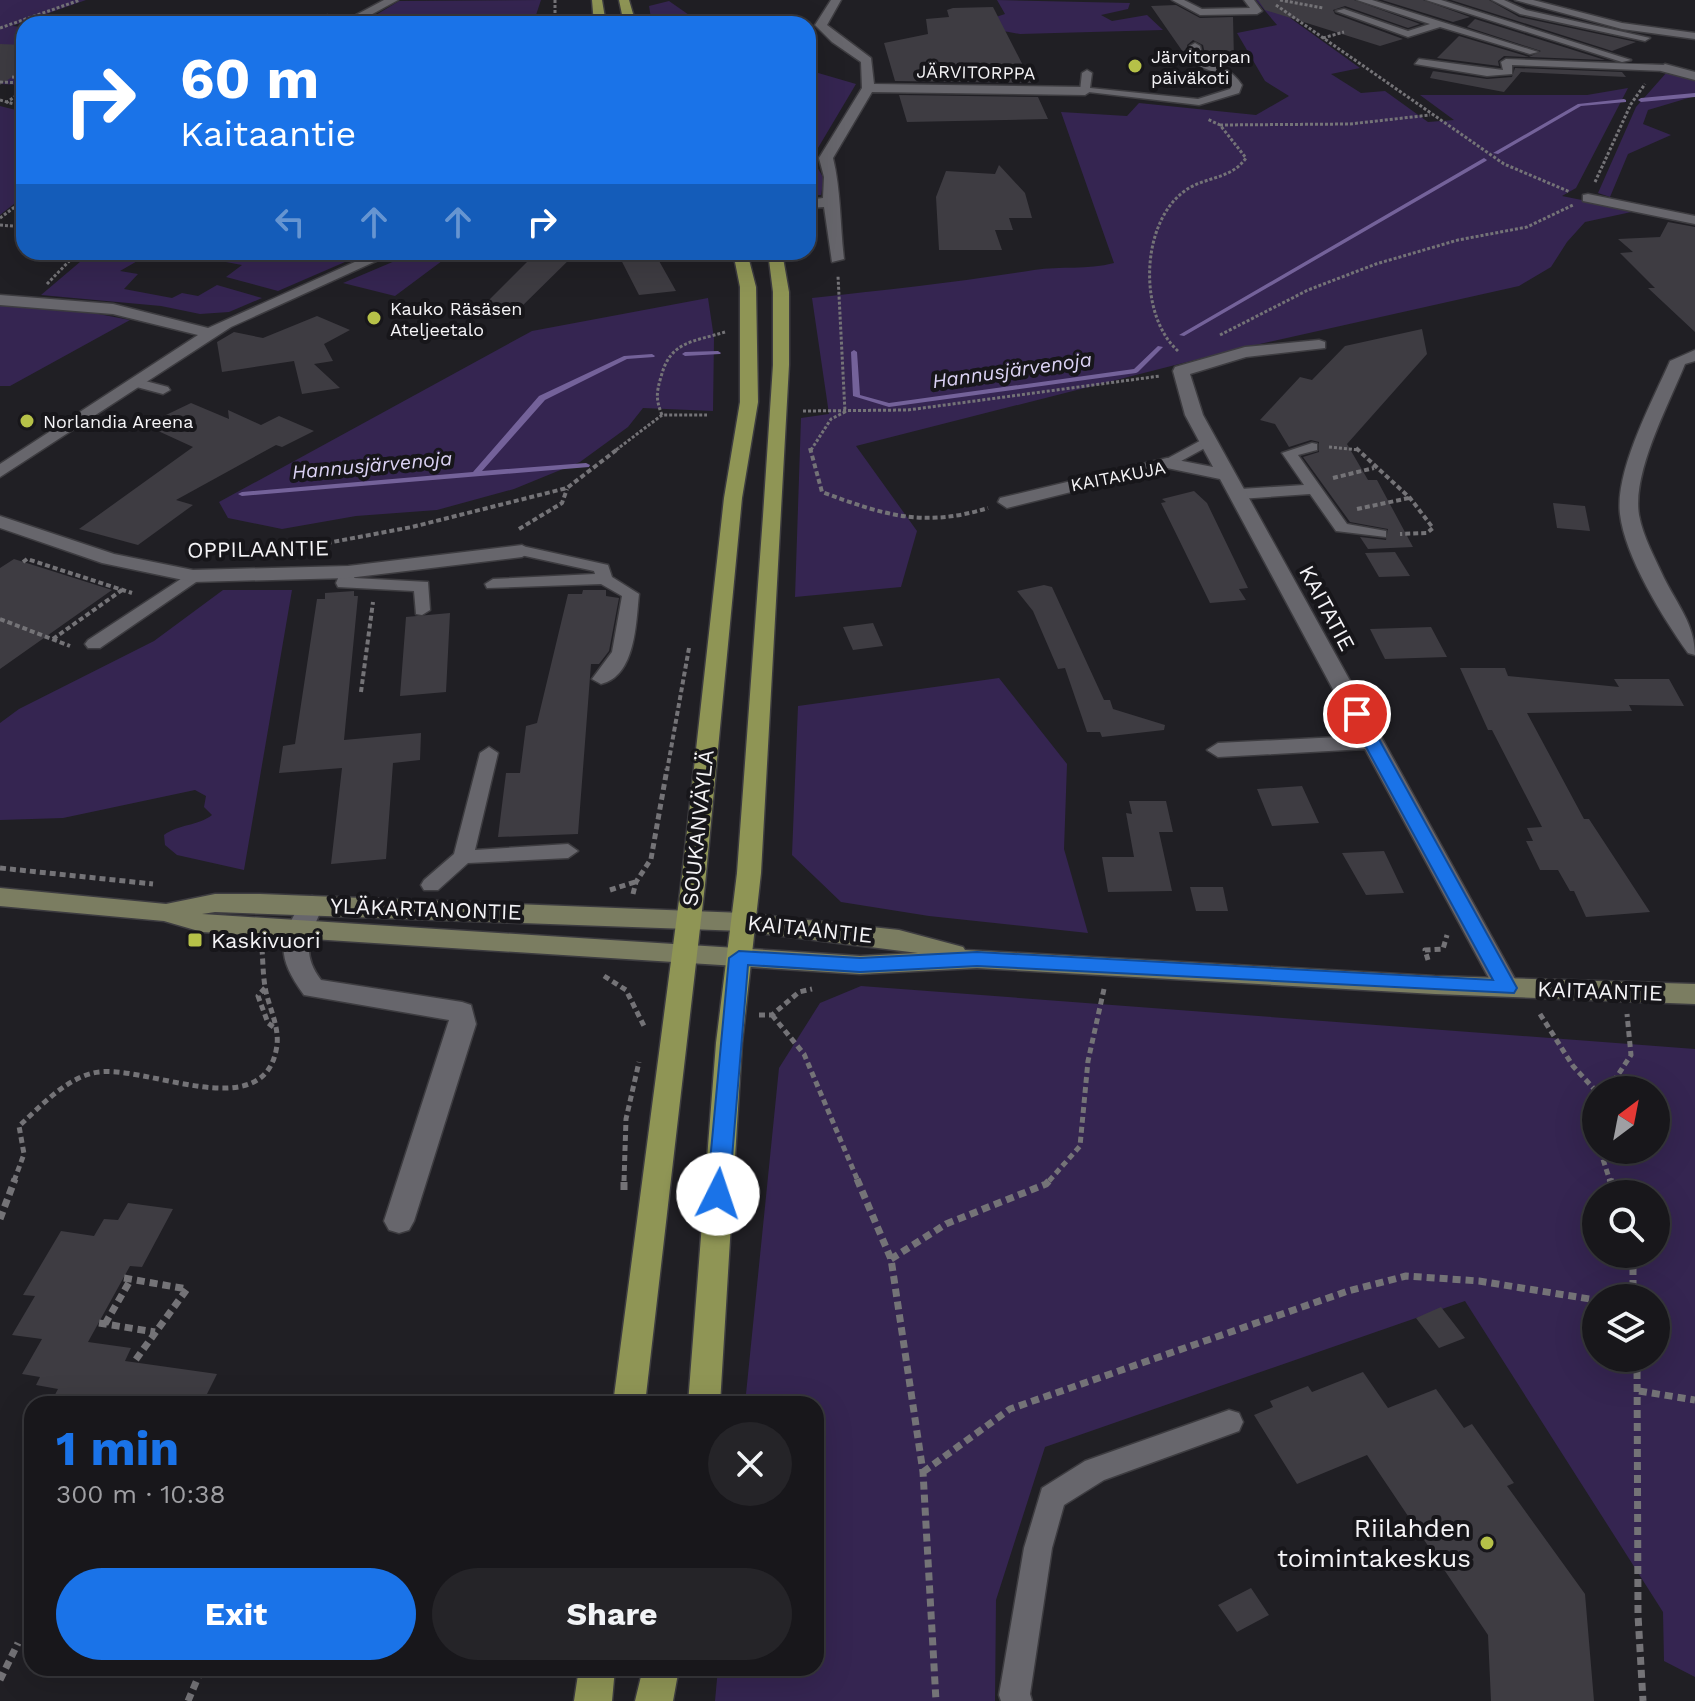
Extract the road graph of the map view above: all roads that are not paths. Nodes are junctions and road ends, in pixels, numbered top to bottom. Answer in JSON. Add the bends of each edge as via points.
{"nodes":[{"id":1,"x":393,"y":0,"type":"edge"},
{"id":2,"x":836,"y":0,"type":"edge"},
{"id":3,"x":1177,"y":0,"type":"edge"},
{"id":4,"x":1249,"y":0,"type":"edge"},
{"id":5,"x":1362,"y":0,"type":"edge"},
{"id":6,"x":1431,"y":0,"type":"edge"},
{"id":7,"x":1497,"y":0,"type":"edge"},
{"id":8,"x":1374,"y":4,"type":"junction"},
{"id":9,"x":1522,"y":6,"type":"edge"},
{"id":10,"x":361,"y":16,"type":"edge"},
{"id":11,"x":1489,"y":16,"type":"junction"},
{"id":12,"x":1373,"y":24,"type":"junction"},
{"id":13,"x":1439,"y":24,"type":"junction"},
{"id":14,"x":1358,"y":28,"type":"road end"},
{"id":15,"x":1695,"y":36,"type":"edge"},
{"id":16,"x":1645,"y":38,"type":"dead end"},
{"id":17,"x":1195,"y":46,"type":"dead end"},
{"id":18,"x":1533,"y":52,"type":"dead end"},
{"id":19,"x":1419,"y":62,"type":"dead end"},
{"id":20,"x":1633,"y":65,"type":"junction"},
{"id":21,"x":1665,"y":68,"type":"joint"},
{"id":22,"x":1087,"y":73,"type":"dead end"},
{"id":23,"x":1695,"y":76,"type":"edge"},
{"id":24,"x":868,"y":88,"type":"junction"},
{"id":25,"x":1085,"y":91,"type":"junction"},
{"id":26,"x":1588,"y":198,"type":"road end"},
{"id":27,"x":830,"y":202,"type":"junction"},
{"id":28,"x":816,"y":203,"type":"edge"},
{"id":29,"x":1695,"y":220,"type":"edge"},
{"id":30,"x":837,"y":259,"type":"road end"},
{"id":31,"x":371,"y":260,"type":"edge"},
{"id":32,"x":742,"y":260,"type":"edge"},
{"id":33,"x":776,"y":260,"type":"edge"},
{"id":34,"x":0,"y":300,"type":"edge"},
{"id":35,"x":210,"y":333,"type":"junction"},
{"id":36,"x":1319,"y":345,"type":"dead end"},
{"id":37,"x":1695,"y":355,"type":"edge"},
{"id":38,"x":134,"y":382,"type":"junction"},
{"id":39,"x":163,"y":390,"type":"dead end"},
{"id":40,"x":1209,"y":440,"type":"junction"},
{"id":41,"x":1312,"y":447,"type":"dead end"},
{"id":42,"x":1167,"y":463,"type":"junction"},
{"id":43,"x":0,"y":472,"type":"edge"},
{"id":44,"x":1235,"y":485,"type":"junction"},
{"id":45,"x":1314,"y":489,"type":"junction"},
{"id":46,"x":1007,"y":502,"type":"road end"},
{"id":47,"x":0,"y":522,"type":"edge"},
{"id":48,"x":1380,"y":534,"type":"dead end"},
{"id":49,"x":522,"y":551,"type":"joint"},
{"id":50,"x":348,"y":572,"type":"junction"},
{"id":51,"x":193,"y":576,"type":"junction"},
{"id":52,"x":604,"y":579,"type":"junction"},
{"id":53,"x":493,"y":584,"type":"dead end"},
{"id":54,"x":422,"y":610,"type":"dead end"},
{"id":55,"x":94,"y":644,"type":"road end"},
{"id":56,"x":1695,"y":649,"type":"edge"},
{"id":57,"x":601,"y":679,"type":"dead end"},
{"id":58,"x":1371,"y":742,"type":"junction"},
{"id":59,"x":1218,"y":750,"type":"dead end"},
{"id":60,"x":489,"y":753,"type":"dead end"},
{"id":61,"x":568,"y":851,"type":"dead end"},
{"id":62,"x":463,"y":857,"type":"junction"},
{"id":63,"x":431,"y":885,"type":"dead end"},
{"id":64,"x":0,"y":897,"type":"edge"},
{"id":65,"x":307,"y":916,"type":"junction"},
{"id":66,"x":688,"y":919,"type":"junction"},
{"id":67,"x":743,"y":922,"type":"junction"},
{"id":68,"x":682,"y":953,"type":"junction"},
{"id":69,"x":739,"y":958,"type":"junction"},
{"id":70,"x":977,"y":959,"type":"junction"},
{"id":71,"x":1507,"y":988,"type":"junction"},
{"id":72,"x":1695,"y":994,"type":"edge"},
{"id":73,"x":399,"y":1221,"type":"dead end"},
{"id":74,"x":630,"y":1396,"type":"edge"},
{"id":75,"x":705,"y":1396,"type":"edge"},
{"id":76,"x":1229,"y":1422,"type":"dead end"},
{"id":77,"x":596,"y":1676,"type":"edge"},
{"id":78,"x":659,"y":1676,"type":"edge"},
{"id":79,"x":593,"y":1701,"type":"edge"},
{"id":80,"x":654,"y":1701,"type":"edge"},
{"id":81,"x":1017,"y":1701,"type":"edge"}],
"edges":[{"from":1,"to":10,"type":"street"},
{"from":2,"to":24,"type":"street","via":[[821,25],[867,61]]},
{"from":3,"to":4,"type":"lane","via":[[1200,12],[1257,11]]},
{"from":5,"to":8,"type":"lane"},
{"from":6,"to":11,"type":"lane"},
{"from":7,"to":9,"type":"lane"},
{"from":8,"to":12,"type":"lane","via":[[1341,11]]},
{"from":8,"to":13,"type":"lane"},
{"from":9,"to":11,"type":"lane"},
{"from":9,"to":15,"type":"street"},
{"from":9,"to":16,"type":"lane"},
{"from":11,"to":20,"type":"lane","via":[[1614,54]]},
{"from":12,"to":13,"type":"lane","via":[[1408,34]]},
{"from":12,"to":14,"type":"lane"},
{"from":13,"to":18,"type":"lane"},
{"from":17,"to":25,"type":"lane","via":[[1198,62],[1233,78],[1235,91],[1199,102]]},
{"from":19,"to":20,"type":"lane","via":[[1492,74],[1508,72],[1506,62]]},
{"from":20,"to":21,"type":"lane"},
{"from":21,"to":23,"type":"street"},
{"from":22,"to":25,"type":"lane"},
{"from":24,"to":25,"type":"street","name":"JÄRVITORPPA"},
{"from":24,"to":27,"type":"street","via":[[826,158]]},
{"from":26,"to":29,"type":"street"},
{"from":27,"to":28,"type":"street"},
{"from":27,"to":30,"type":"street"},
{"from":31,"to":35,"type":"street"},
{"from":32,"to":66,"type":"main road","name":"SOUKANVÄYLÄ","via":[[748,287],[749,402],[721,597]]},
{"from":33,"to":67,"type":"main road","via":[[781,365]]},
{"from":34,"to":35,"type":"street","via":[[113,309]]},
{"from":35,"to":38,"type":"street"},
{"from":36,"to":40,"type":"street","name":"KAITATIE","via":[[1179,360],[1194,415]]},
{"from":37,"to":56,"type":"street","via":[[1678,361],[1671,377],[1635,474],[1629,513],[1676,624]]},
{"from":38,"to":39,"type":"lane"},
{"from":38,"to":43,"type":"street"},
{"from":40,"to":42,"type":"lane"},
{"from":40,"to":44,"type":"street","name":"KAITATIE"},
{"from":41,"to":45,"type":"lane","via":[[1289,453]]},
{"from":42,"to":44,"type":"street","name":"KAITAKUJA"},
{"from":42,"to":46,"type":"street","name":"KAITAKUJA"},
{"from":44,"to":45,"type":"lane"},
{"from":44,"to":58,"type":"street","name":"KAITATIE"},
{"from":45,"to":48,"type":"lane","via":[[1342,528]]},
{"from":47,"to":51,"type":"street","name":"OPPILAANTIE","via":[[109,559]]},
{"from":49,"to":50,"type":"street","name":"OPPILAANTIE"},
{"from":49,"to":52,"type":"lane","via":[[602,568]]},
{"from":50,"to":51,"type":"street","name":"OPPILAANTIE"},
{"from":50,"to":54,"type":"lane","via":[[344,583],[422,586]]},
{"from":51,"to":55,"type":"lane"},
{"from":52,"to":53,"type":"lane"},
{"from":52,"to":57,"type":"lane","via":[[631,594],[621,658]]},
{"from":58,"to":59,"type":"street"},
{"from":58,"to":71,"type":"street","name":"KAITATIE"},
{"from":60,"to":62,"type":"lane"},
{"from":61,"to":62,"type":"lane"},
{"from":62,"to":63,"type":"lane"},
{"from":64,"to":65,"type":"main road","name":"YLÄKARTANONTIE","via":[[165,912],[202,923]]},
{"from":65,"to":66,"type":"main road","name":"YLÄKARTANONTIE"},
{"from":65,"to":68,"type":"main road","name":"YLÄKARTANONTIE"},
{"from":65,"to":73,"type":"street","via":[[294,944],[294,963],[313,988],[462,1012],[463,1024]]},
{"from":66,"to":67,"type":"main road","name":"KAITAANTIE"},
{"from":66,"to":68,"type":"main road","name":"SOUKANVÄYLÄ"},
{"from":67,"to":69,"type":"main road"},
{"from":67,"to":70,"type":"main road","name":"KAITAANTIE","via":[[899,939]]},
{"from":68,"to":69,"type":"main road","name":"KAITAANTIE"},
{"from":68,"to":74,"type":"main road","name":"SOUKANVÄYLÄ"},
{"from":69,"to":70,"type":"main road","name":"KAITAANTIE","via":[[860,965]]},
{"from":69,"to":75,"type":"main road"},
{"from":70,"to":71,"type":"main road","name":"KAITAANTIE"},
{"from":71,"to":72,"type":"main road","name":"KAITAANTIE"},
{"from":76,"to":81,"type":"lane","via":[[1095,1470],[1052,1497],[1038,1548]]},
{"from":77,"to":79,"type":"main road"},
{"from":78,"to":80,"type":"main road"}]}
